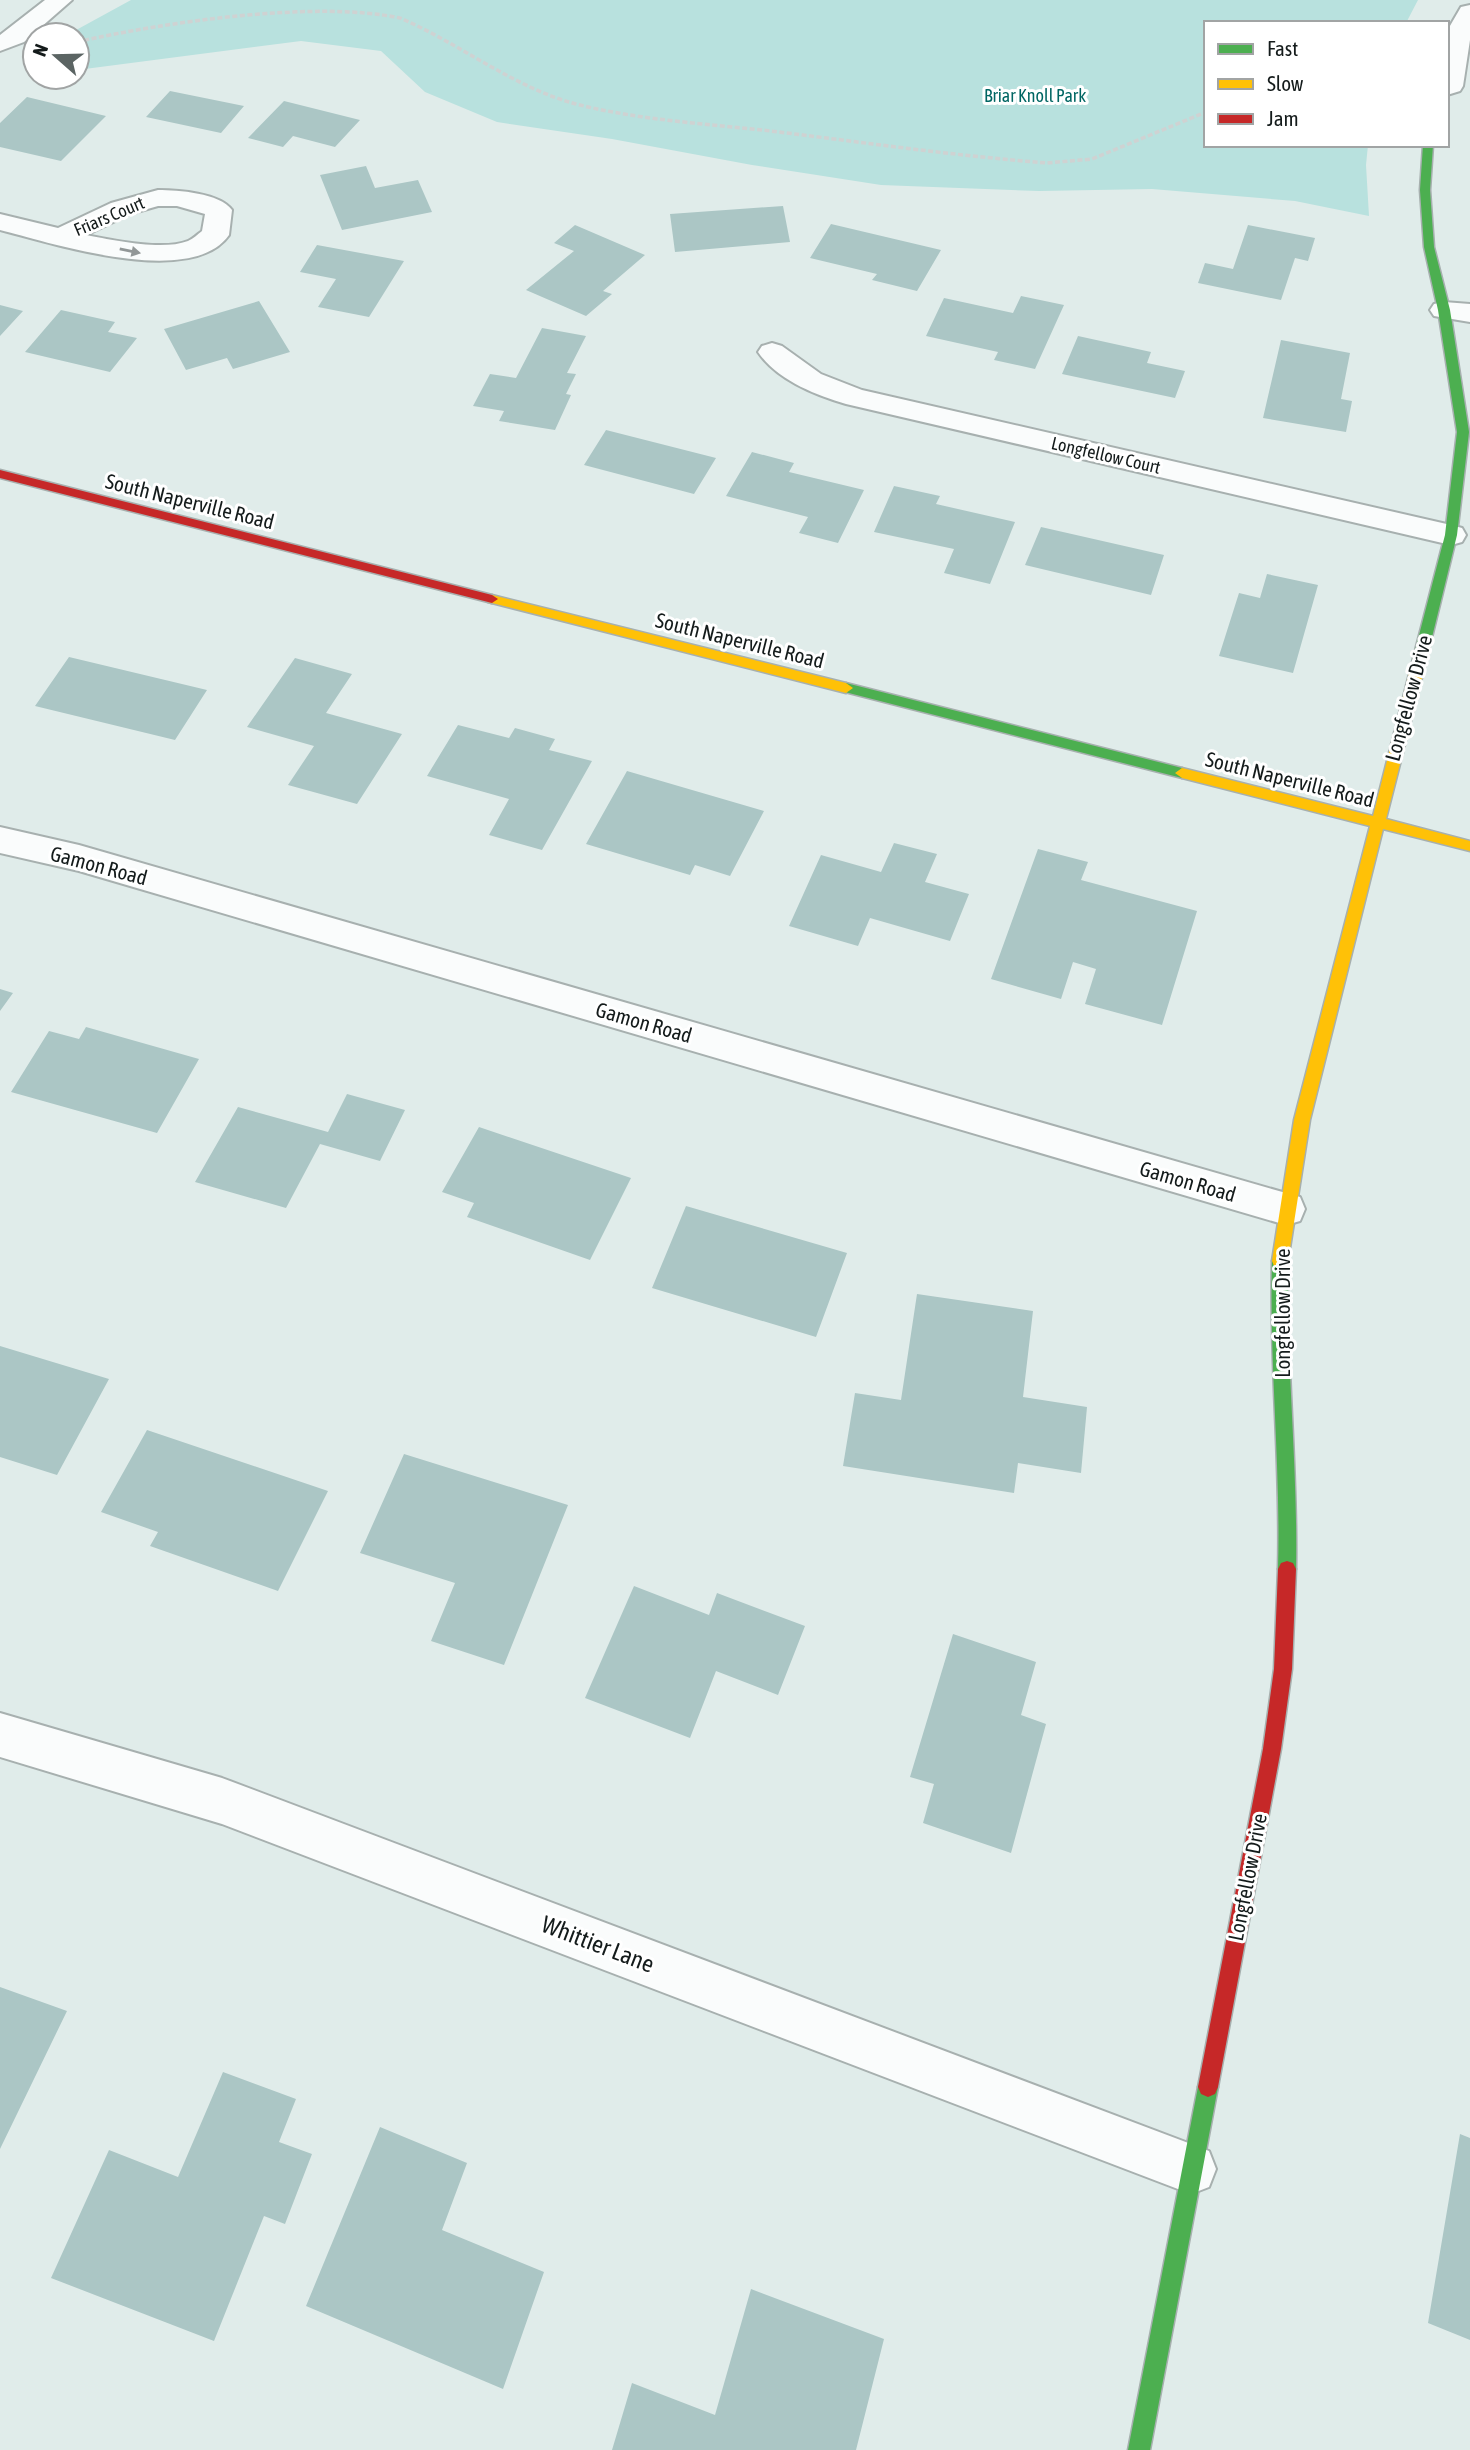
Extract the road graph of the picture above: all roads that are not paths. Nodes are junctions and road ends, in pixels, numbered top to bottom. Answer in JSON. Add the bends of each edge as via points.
{"nodes":[{"id":1,"x":60,"y":0,"type":"edge"},
{"id":2,"x":1470,"y":12,"type":"edge"},
{"id":3,"x":0,"y":44,"type":"edge"},
{"id":4,"x":1449,"y":87,"type":"edge"},
{"id":5,"x":1428,"y":147,"type":"edge"},
{"id":6,"x":0,"y":222,"type":"edge"},
{"id":7,"x":63,"y":236,"type":"junction"},
{"id":8,"x":1457,"y":312,"type":"edge"},
{"id":9,"x":772,"y":352,"type":"dead end"},
{"id":10,"x":0,"y":474,"type":"edge"},
{"id":11,"x":1451,"y":535,"type":"junction"},
{"id":12,"x":1376,"y":822,"type":"junction"},
{"id":13,"x":0,"y":840,"type":"edge"},
{"id":14,"x":1470,"y":846,"type":"edge"},
{"id":15,"x":1286,"y":1209,"type":"junction"},
{"id":16,"x":0,"y":1735,"type":"edge"},
{"id":17,"x":1191,"y":2169,"type":"junction"},
{"id":18,"x":1139,"y":2450,"type":"edge"}],
"edges":[{"from":1,"to":3,"type":"street"},
{"from":2,"to":4,"type":"street","via":[[1459,32]]},
{"from":5,"to":8,"type":"street","name":"Longfellow Drive","via":[[1429,247]]},
{"from":6,"to":7,"type":"street","name":"Friars Court"},
{"from":7,"to":7,"type":"street","name":"Friars Court","one_way":true,"via":[[139,254],[168,254],[196,248],[214,238],[221,225],[219,210],[200,201],[148,198]]},
{"from":8,"to":11,"type":"street","name":"Longfellow Drive","via":[[1463,432]]},
{"from":9,"to":11,"type":"street","name":"Longfellow Court","via":[[797,374],[856,398]]},
{"from":10,"to":12,"type":"street","name":"South Naperville Road"},
{"from":11,"to":12,"type":"street","name":"Longfellow Drive"},
{"from":12,"to":14,"type":"street","name":"South Naperville Road"},
{"from":12,"to":15,"type":"street","name":"Longfellow Drive","via":[[1302,1120]]},
{"from":13,"to":15,"type":"street","name":"Gamon Road","via":[[79,858]]},
{"from":15,"to":17,"type":"street","name":"Longfellow Drive","via":[[1278,1306],[1289,1527],[1283,1669],[1272,1749]]},
{"from":16,"to":17,"type":"street","name":"Whittier Lane","via":[[222,1801]]},
{"from":17,"to":18,"type":"street","name":"Longfellow Drive"}]}
